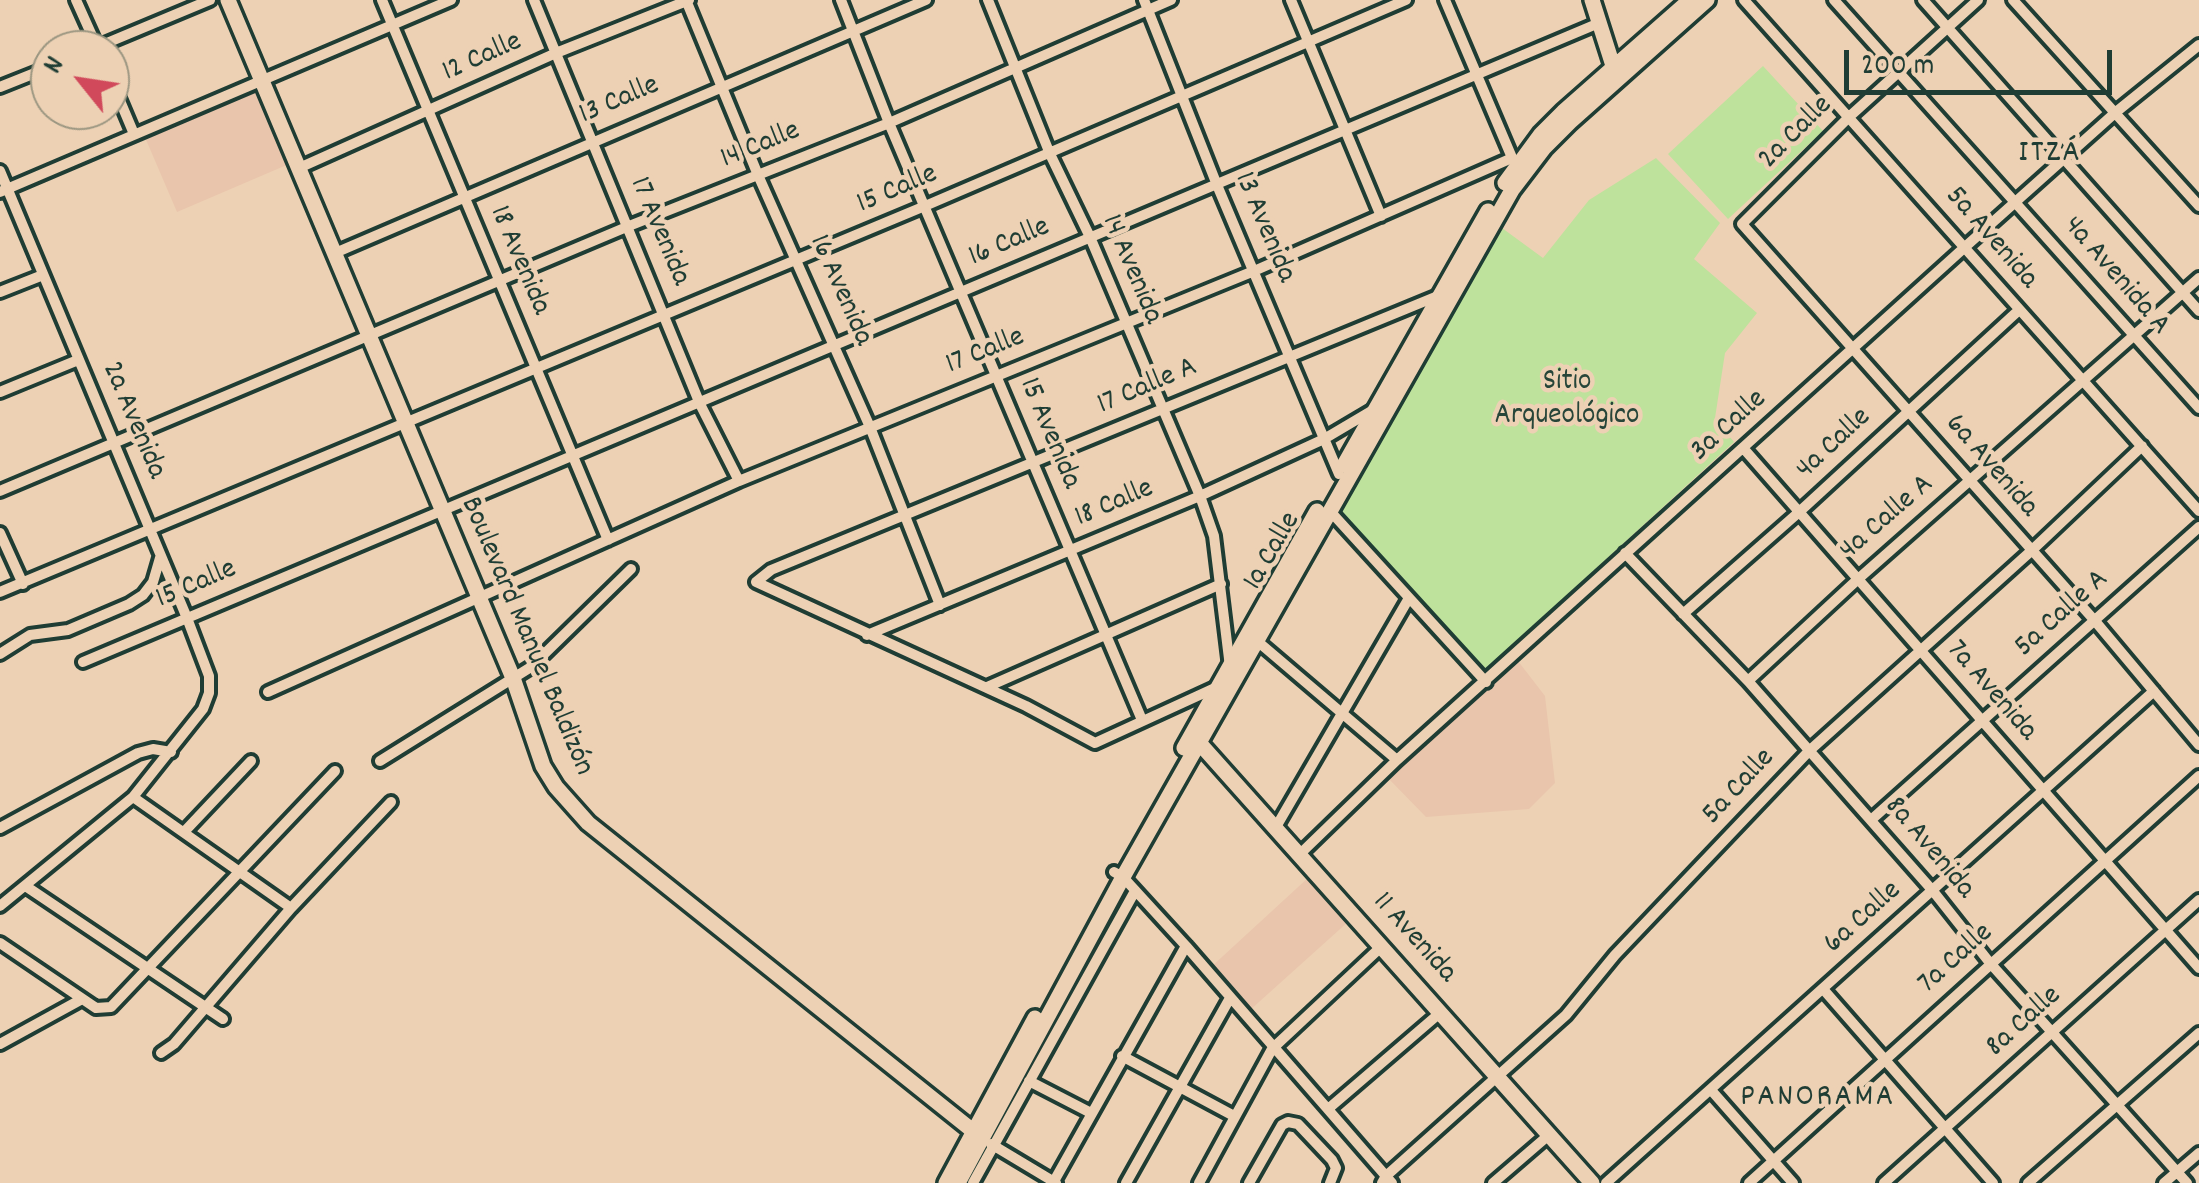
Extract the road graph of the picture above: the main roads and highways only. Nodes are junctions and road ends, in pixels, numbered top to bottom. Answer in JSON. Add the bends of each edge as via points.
{"nodes":[{"id":1,"x":228,"y":0,"type":"edge"},
{"id":2,"x":1592,"y":0,"type":"edge"},
{"id":3,"x":1690,"y":0,"type":"edge"},
{"id":4,"x":1707,"y":0,"type":"edge"},
{"id":5,"x":1616,"y":73,"type":"junction"},
{"id":6,"x":1508,"y":188,"type":"junction"},
{"id":7,"x":1446,"y":297,"type":"junction"},
{"id":8,"x":1226,"y":687,"type":"junction"},
{"id":9,"x":1195,"y":737,"type":"junction"},
{"id":10,"x":983,"y":1138,"type":"junction"},
{"id":11,"x":946,"y":1183,"type":"edge"},
{"id":12,"x":958,"y":1183,"type":"edge"},
{"id":13,"x":1592,"y":1183,"type":"edge"}],
"edges":[{"from":1,"to":10,"type":"main road","name":"Boulevard Manuel Baldizón","via":[[556,787],[579,814]]},
{"from":2,"to":5,"type":"main road"},
{"from":3,"to":5,"type":"main road","name":"1a Calle"},
{"from":4,"to":5,"type":"main road","name":"1a Calle"},
{"from":5,"to":6,"type":"main road","name":"1a Calle"},
{"from":5,"to":6,"type":"main road","name":"1a Calle","via":[[1562,112],[1514,162]]},
{"from":6,"to":7,"type":"main road","name":"1a Calle"},
{"from":7,"to":8,"type":"main road","name":"1a Calle"},
{"from":7,"to":8,"type":"main road","name":"1a Calle","via":[[1229,664]]},
{"from":8,"to":9,"type":"main road","name":"1a Calle"},
{"from":9,"to":10,"type":"main road","name":"1a Calle"},
{"from":9,"to":13,"type":"main road","name":"11 Avenida"},
{"from":10,"to":11,"type":"main road","name":"1a Calle"},
{"from":10,"to":12,"type":"main road","name":"1a Calle"}]}
